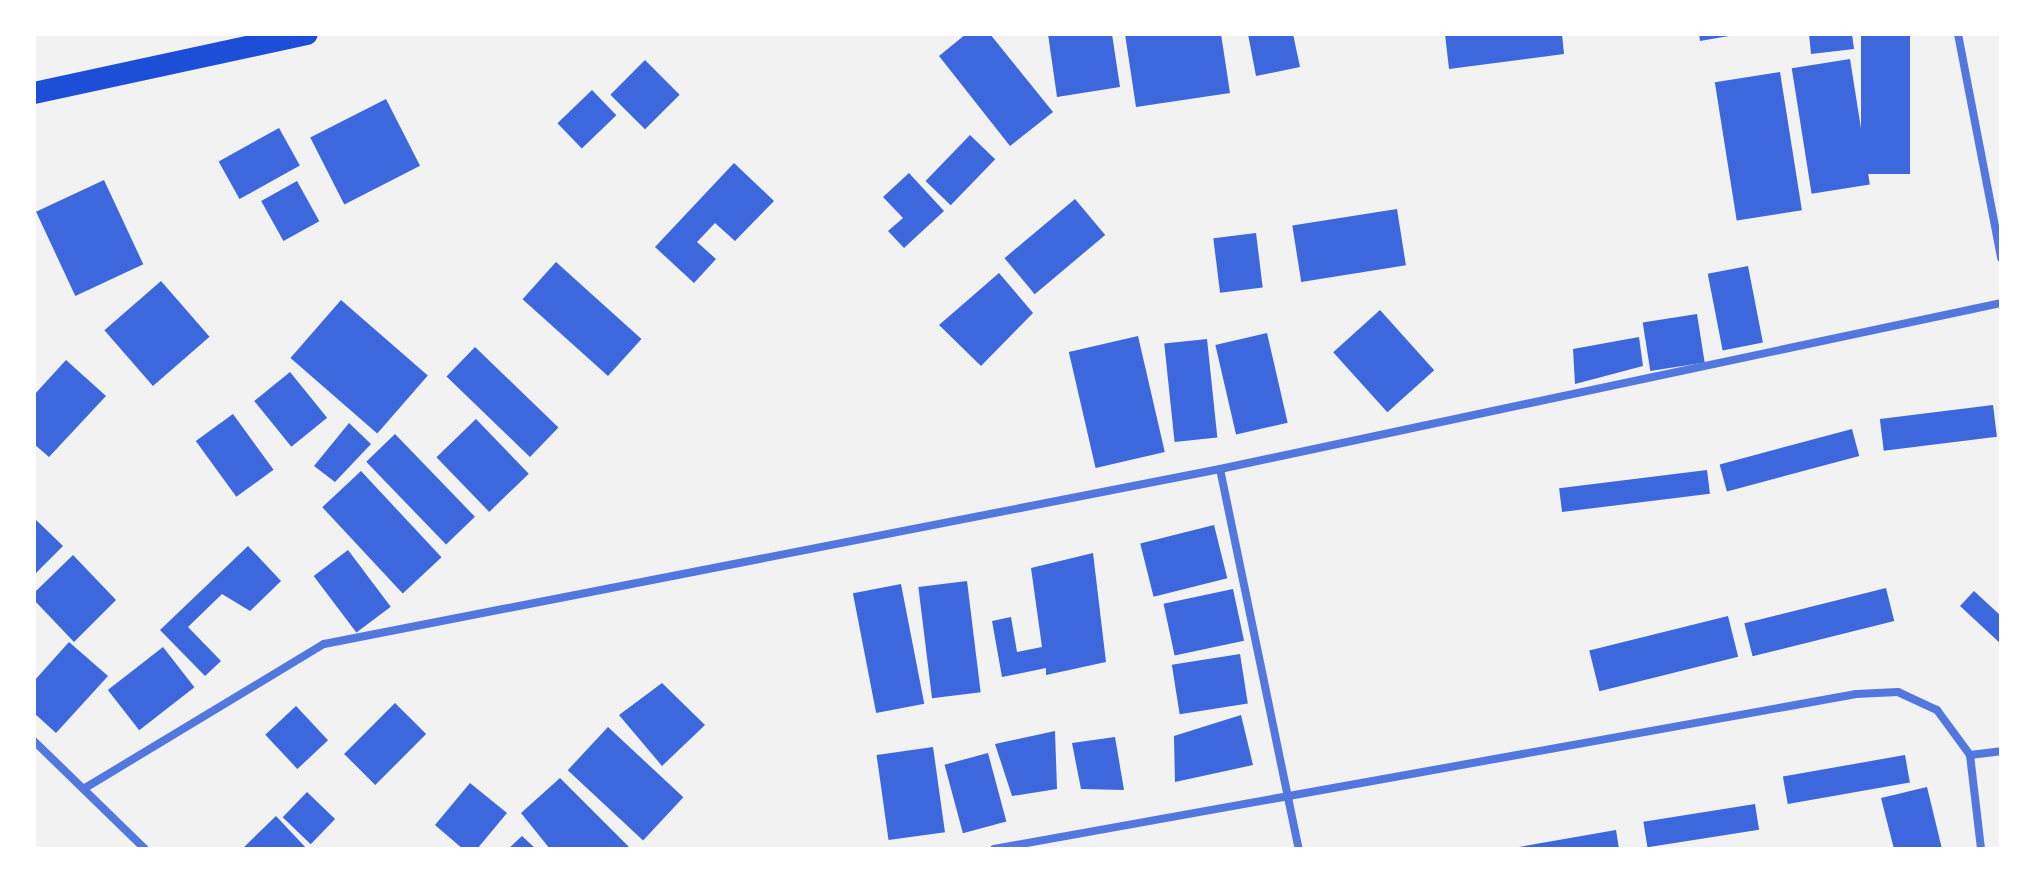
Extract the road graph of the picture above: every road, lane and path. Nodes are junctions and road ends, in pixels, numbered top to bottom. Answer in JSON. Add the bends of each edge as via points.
{"nodes":[{"id":1,"x":307,"y":34,"type":"edge"},
{"id":2,"x":1958,"y":34,"type":"edge"},
{"id":3,"x":34,"y":93,"type":"edge"},
{"id":4,"x":2001,"y":258,"type":"edge"},
{"id":5,"x":2001,"y":303,"type":"edge"},
{"id":6,"x":1220,"y":469,"type":"junction"},
{"id":7,"x":34,"y":741,"type":"edge"},
{"id":8,"x":2001,"y":751,"type":"edge"},
{"id":9,"x":1970,"y":755,"type":"junction"},
{"id":10,"x":85,"y":788,"type":"junction"},
{"id":11,"x":1288,"y":793,"type":"junction"},
{"id":12,"x":145,"y":849,"type":"edge"},
{"id":13,"x":994,"y":849,"type":"edge"},
{"id":14,"x":1299,"y":849,"type":"edge"},
{"id":15,"x":1981,"y":849,"type":"edge"}],
"edges":[{"from":1,"to":3,"type":"highway"},
{"from":2,"to":4,"type":"street"},
{"from":5,"to":6,"type":"street"},
{"from":6,"to":10,"type":"street","via":[[324,644]]},
{"from":6,"to":11,"type":"street"},
{"from":7,"to":10,"type":"street"},
{"from":8,"to":9,"type":"street"},
{"from":9,"to":11,"type":"street","via":[[1937,710],[1898,692],[1884,692]]},
{"from":9,"to":15,"type":"street"},
{"from":10,"to":12,"type":"street"},
{"from":11,"to":13,"type":"street"},
{"from":11,"to":14,"type":"street"}]}
